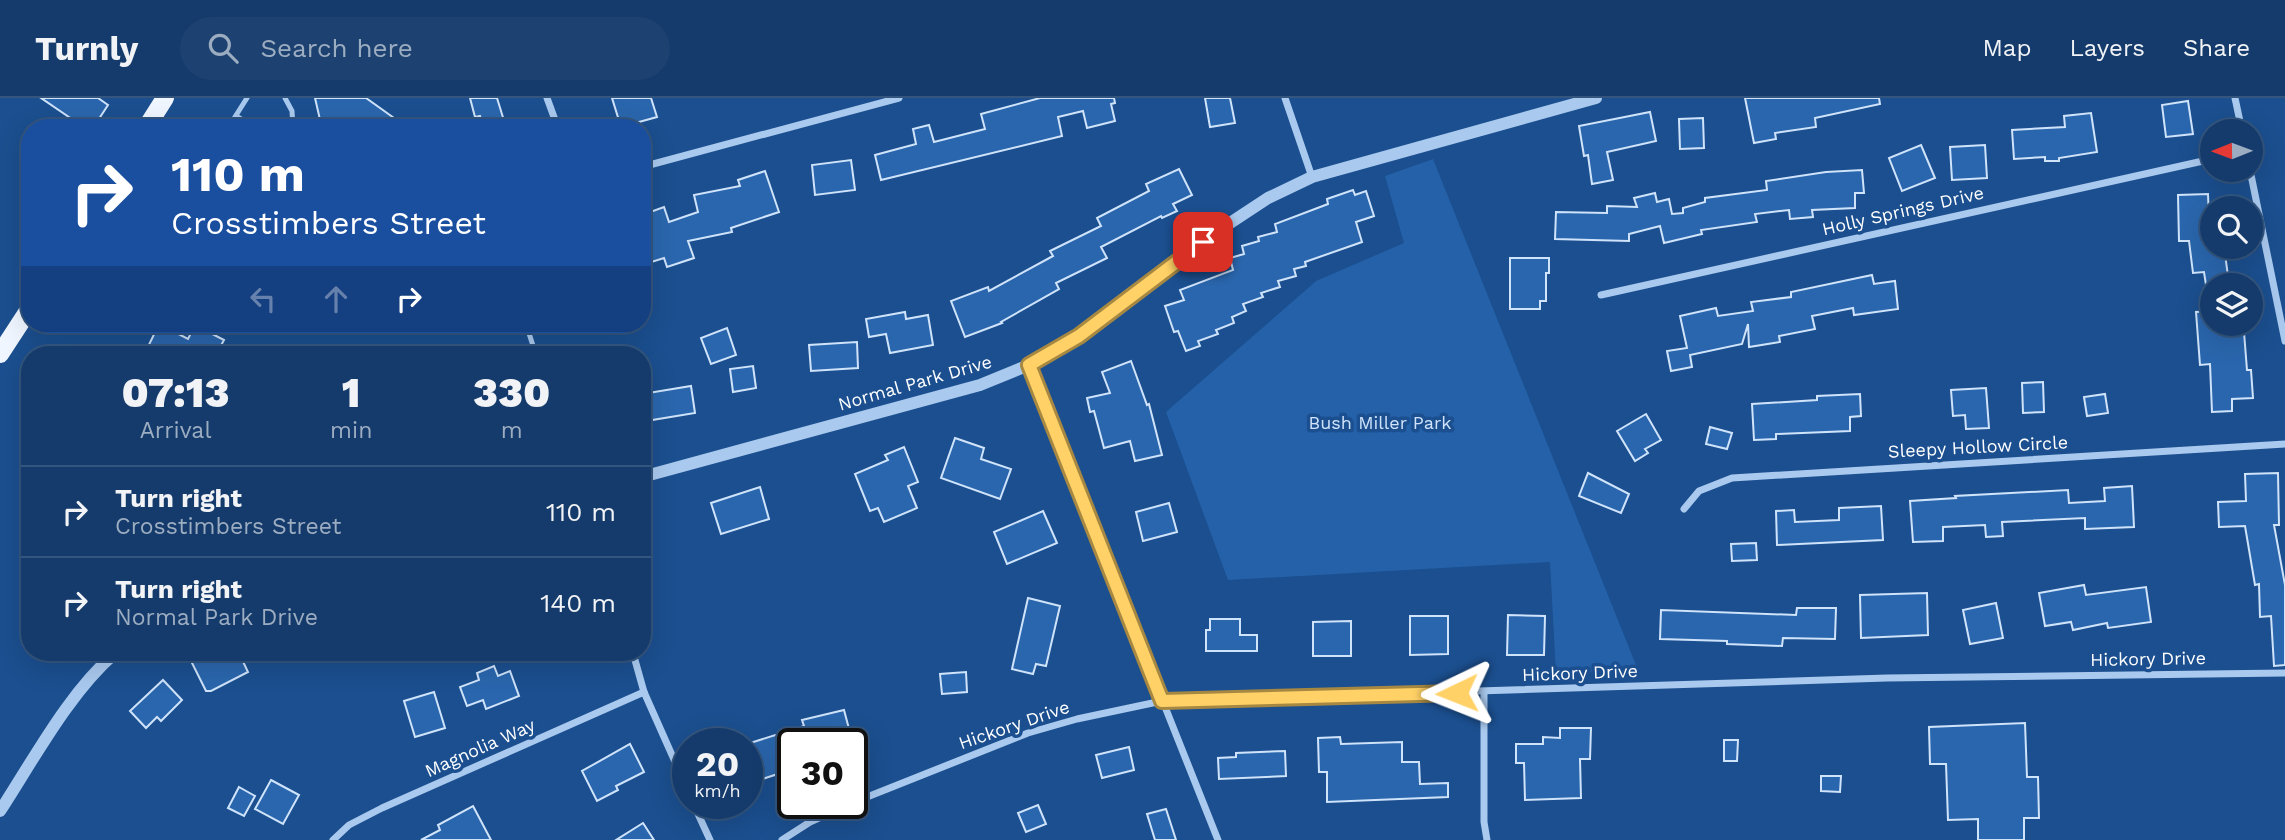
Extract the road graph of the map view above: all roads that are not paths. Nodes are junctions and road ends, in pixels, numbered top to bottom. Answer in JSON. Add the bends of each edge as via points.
{"nodes":[{"id":1,"x":165,"y":98,"type":"edge"},
{"id":2,"x":247,"y":98,"type":"edge"},
{"id":3,"x":285,"y":98,"type":"edge"},
{"id":4,"x":547,"y":98,"type":"edge"},
{"id":5,"x":899,"y":98,"type":"edge"},
{"id":6,"x":1284,"y":98,"type":"edge"},
{"id":7,"x":1596,"y":98,"type":"edge"},
{"id":8,"x":2235,"y":98,"type":"edge"},
{"id":9,"x":874,"y":101,"type":"edge"},
{"id":10,"x":236,"y":116,"type":"junction"},
{"id":11,"x":152,"y":119,"type":"edge"},
{"id":12,"x":234,"y":119,"type":"edge"},
{"id":13,"x":241,"y":119,"type":"edge"},
{"id":14,"x":292,"y":119,"type":"edge"},
{"id":15,"x":555,"y":119,"type":"edge"},
{"id":16,"x":2239,"y":119,"type":"edge"},
{"id":17,"x":2200,"y":162,"type":"edge"},
{"id":18,"x":651,"y":164,"type":"edge"},
{"id":19,"x":1311,"y":177,"type":"junction"},
{"id":20,"x":2252,"y":182,"type":"edge"},
{"id":21,"x":1601,"y":295,"type":"dead end"},
{"id":22,"x":21,"y":322,"type":"edge"},
{"id":23,"x":2285,"y":341,"type":"edge"},
{"id":24,"x":0,"y":354,"type":"edge"},
{"id":25,"x":1029,"y":365,"type":"junction"},
{"id":26,"x":2285,"y":444,"type":"edge"},
{"id":27,"x":651,"y":475,"type":"edge"},
{"id":28,"x":1684,"y":509,"type":"dead end"},
{"id":29,"x":105,"y":661,"type":"edge"},
{"id":30,"x":635,"y":661,"type":"edge"},
{"id":31,"x":2285,"y":673,"type":"edge"},
{"id":32,"x":644,"y":692,"type":"junction"},
{"id":33,"x":1484,"y":692,"type":"junction"},
{"id":34,"x":1162,"y":701,"type":"junction"},
{"id":35,"x":672,"y":755,"type":"edge"},
{"id":36,"x":868,"y":797,"type":"edge"},
{"id":37,"x":0,"y":811,"type":"edge"},
{"id":38,"x":700,"y":819,"type":"edge"},
{"id":39,"x":817,"y":819,"type":"edge"},
{"id":40,"x":333,"y":840,"type":"edge"},
{"id":41,"x":710,"y":840,"type":"edge"},
{"id":42,"x":782,"y":840,"type":"edge"},
{"id":43,"x":1219,"y":840,"type":"edge"},
{"id":44,"x":1487,"y":840,"type":"edge"}],
"edges":[{"from":1,"to":11,"type":"main road"},
{"from":2,"to":10,"type":"lane"},
{"from":3,"to":14,"type":"lane"},
{"from":4,"to":15,"type":"street"},
{"from":5,"to":9,"type":"street"},
{"from":6,"to":19,"type":"street"},
{"from":7,"to":19,"type":"street","name":"Normal Park Drive"},
{"from":8,"to":16,"type":"street"},
{"from":9,"to":18,"type":"street"},
{"from":10,"to":12,"type":"lane"},
{"from":10,"to":13,"type":"lane"},
{"from":17,"to":21,"type":"street","name":"Holly Springs Drive"},
{"from":19,"to":25,"type":"street","name":"Normal Park Drive","via":[[1224,227],[1079,336]]},
{"from":20,"to":23,"type":"street"},
{"from":22,"to":24,"type":"main road"},
{"from":25,"to":27,"type":"street","name":"Normal Park Drive","via":[[980,385]]},
{"from":25,"to":34,"type":"street"},
{"from":26,"to":28,"type":"street","name":"Sleepy Hollow Circle","via":[[1732,478],[1699,491]]},
{"from":29,"to":37,"type":"street","via":[[74,698]]},
{"from":30,"to":32,"type":"street"},
{"from":31,"to":33,"type":"street","name":"Hickory Drive","via":[[1901,678]]},
{"from":32,"to":35,"type":"street"},
{"from":32,"to":40,"type":"street","name":"Magnolia Way","via":[[382,808],[349,825]]},
{"from":33,"to":34,"type":"street","name":"Hickory Drive"},
{"from":33,"to":44,"type":"street"},
{"from":34,"to":36,"type":"street","name":"Hickory Drive","via":[[1028,733]]},
{"from":34,"to":43,"type":"street"},
{"from":38,"to":41,"type":"street"},
{"from":39,"to":42,"type":"street","name":"Hickory Drive"}]}
